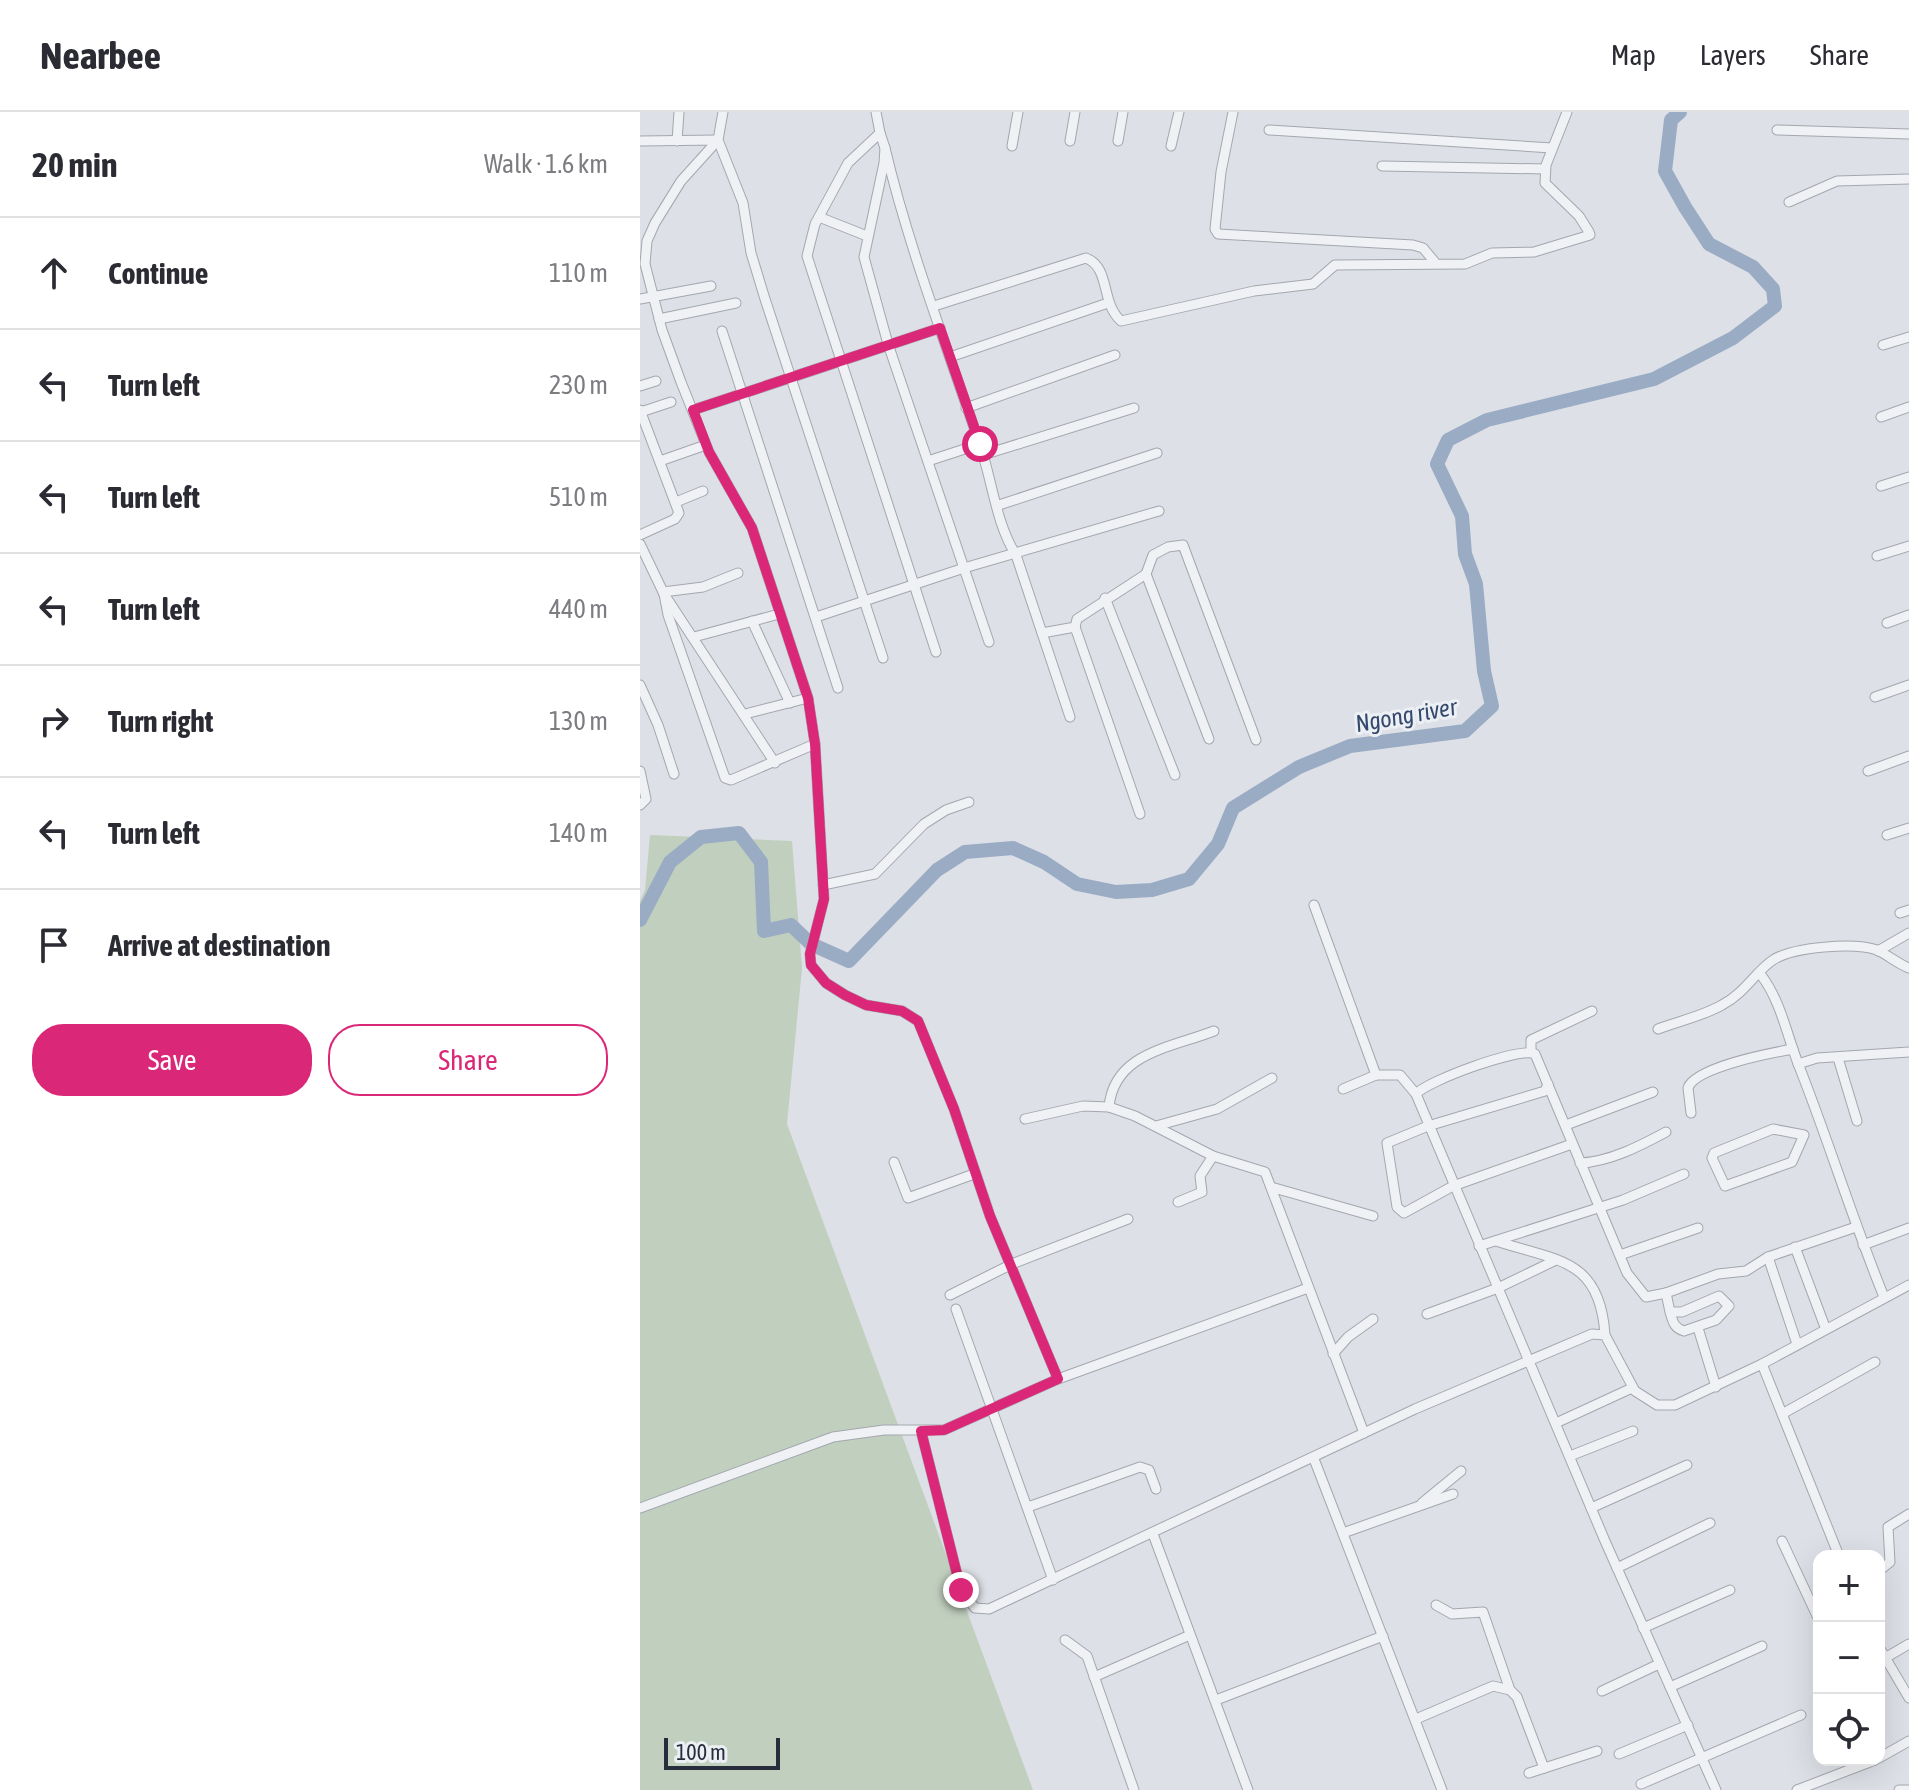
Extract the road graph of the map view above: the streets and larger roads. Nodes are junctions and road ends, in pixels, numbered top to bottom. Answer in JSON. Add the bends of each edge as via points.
{"nodes":[{"id":1,"x":679,"y":112,"type":"edge"},
{"id":2,"x":723,"y":112,"type":"edge"},
{"id":3,"x":876,"y":112,"type":"edge"},
{"id":4,"x":1018,"y":112,"type":"edge"},
{"id":5,"x":1075,"y":112,"type":"edge"},
{"id":6,"x":1123,"y":112,"type":"edge"},
{"id":7,"x":1179,"y":112,"type":"edge"},
{"id":8,"x":1233,"y":112,"type":"edge"},
{"id":9,"x":1567,"y":112,"type":"edge"},
{"id":10,"x":1269,"y":130,"type":"dead end"},
{"id":11,"x":1777,"y":130,"type":"dead end"},
{"id":12,"x":880,"y":133,"type":"junction"},
{"id":13,"x":1909,"y":134,"type":"edge"},
{"id":14,"x":718,"y":140,"type":"junction"},
{"id":15,"x":640,"y":141,"type":"edge"},
{"id":16,"x":677,"y":141,"type":"junction"},
{"id":17,"x":1070,"y":141,"type":"dead end"},
{"id":18,"x":1118,"y":141,"type":"dead end"},
{"id":19,"x":1012,"y":146,"type":"dead end"},
{"id":20,"x":1171,"y":146,"type":"dead end"},
{"id":21,"x":885,"y":148,"type":"junction"},
{"id":22,"x":1552,"y":148,"type":"junction"},
{"id":23,"x":1382,"y":166,"type":"dead end"},
{"id":24,"x":1545,"y":169,"type":"junction"},
{"id":25,"x":1909,"y":179,"type":"edge"},
{"id":26,"x":1789,"y":202,"type":"dead end"},
{"id":27,"x":819,"y":217,"type":"junction"},
{"id":28,"x":867,"y":236,"type":"junction"},
{"id":29,"x":1434,"y":261,"type":"dead end"},
{"id":30,"x":711,"y":286,"type":"dead end"},
{"id":31,"x":654,"y":297,"type":"junction"},
{"id":32,"x":640,"y":299,"type":"edge"},
{"id":33,"x":736,"y":303,"type":"dead end"},
{"id":34,"x":1108,"y":303,"type":"junction"},
{"id":35,"x":934,"y":306,"type":"junction"},
{"id":36,"x":659,"y":319,"type":"junction"},
{"id":37,"x":940,"y":328,"type":"junction"},
{"id":38,"x":722,"y":331,"type":"dead end"},
{"id":39,"x":1909,"y":337,"type":"edge"},
{"id":40,"x":888,"y":344,"type":"junction"},
{"id":41,"x":1883,"y":345,"type":"dead end"},
{"id":42,"x":1115,"y":355,"type":"dead end"},
{"id":43,"x":950,"y":357,"type":"junction"},
{"id":44,"x":842,"y":360,"type":"junction"},
{"id":45,"x":792,"y":379,"type":"junction"},
{"id":46,"x":656,"y":381,"type":"dead end"},
{"id":47,"x":640,"y":386,"type":"edge"},
{"id":48,"x":743,"y":393,"type":"junction"},
{"id":49,"x":671,"y":402,"type":"dead end"},
{"id":50,"x":1909,"y":407,"type":"edge"},
{"id":51,"x":966,"y":408,"type":"junction"},
{"id":52,"x":1134,"y":408,"type":"dead end"},
{"id":53,"x":693,"y":410,"type":"junction"},
{"id":54,"x":640,"y":411,"type":"edge"},
{"id":55,"x":1881,"y":417,"type":"dead end"},
{"id":56,"x":980,"y":444,"type":"junction"},
{"id":57,"x":700,"y":447,"type":"dead end"},
{"id":58,"x":1157,"y":453,"type":"dead end"},
{"id":59,"x":983,"y":455,"type":"junction"},
{"id":60,"x":660,"y":461,"type":"junction"},
{"id":61,"x":928,"y":461,"type":"junction"},
{"id":62,"x":1909,"y":477,"type":"edge"},
{"id":63,"x":1881,"y":486,"type":"dead end"},
{"id":64,"x":703,"y":491,"type":"dead end"},
{"id":65,"x":676,"y":502,"type":"junction"},
{"id":66,"x":999,"y":505,"type":"junction"},
{"id":67,"x":1159,"y":511,"type":"dead end"},
{"id":68,"x":640,"y":535,"type":"edge"},
{"id":69,"x":640,"y":544,"type":"edge"},
{"id":70,"x":1909,"y":546,"type":"edge"},
{"id":71,"x":1016,"y":555,"type":"junction"},
{"id":72,"x":1877,"y":556,"type":"dead end"},
{"id":73,"x":964,"y":568,"type":"junction"},
{"id":74,"x":738,"y":573,"type":"dead end"},
{"id":75,"x":1146,"y":574,"type":"junction"},
{"id":76,"x":912,"y":584,"type":"junction"},
{"id":77,"x":664,"y":593,"type":"junction"},
{"id":78,"x":1105,"y":598,"type":"junction"},
{"id":79,"x":865,"y":601,"type":"junction"},
{"id":80,"x":779,"y":614,"type":"junction"},
{"id":81,"x":1909,"y":615,"type":"edge"},
{"id":82,"x":816,"y":617,"type":"junction"},
{"id":83,"x":752,"y":621,"type":"junction"},
{"id":84,"x":1887,"y":623,"type":"dead end"},
{"id":85,"x":1075,"y":627,"type":"junction"},
{"id":86,"x":1042,"y":633,"type":"junction"},
{"id":87,"x":694,"y":637,"type":"junction"},
{"id":88,"x":989,"y":642,"type":"dead end"},
{"id":89,"x":936,"y":652,"type":"dead end"},
{"id":90,"x":883,"y":658,"type":"dead end"},
{"id":91,"x":640,"y":685,"type":"edge"},
{"id":92,"x":1909,"y":685,"type":"edge"},
{"id":93,"x":838,"y":688,"type":"dead end"},
{"id":94,"x":1875,"y":697,"type":"dead end"},
{"id":95,"x":808,"y":698,"type":"junction"},
{"id":96,"x":790,"y":703,"type":"junction"},
{"id":97,"x":745,"y":714,"type":"junction"},
{"id":98,"x":645,"y":715,"type":"edge"},
{"id":99,"x":1070,"y":717,"type":"dead end"},
{"id":100,"x":1209,"y":739,"type":"dead end"},
{"id":101,"x":1256,"y":740,"type":"dead end"},
{"id":102,"x":815,"y":744,"type":"junction"},
{"id":103,"x":1909,"y":756,"type":"edge"},
{"id":104,"x":775,"y":763,"type":"junction"},
{"id":105,"x":640,"y":771,"type":"edge"},
{"id":106,"x":1868,"y":771,"type":"dead end"},
{"id":107,"x":674,"y":774,"type":"dead end"},
{"id":108,"x":1175,"y":775,"type":"dead end"},
{"id":109,"x":969,"y":802,"type":"dead end"},
{"id":110,"x":640,"y":805,"type":"edge"},
{"id":111,"x":1140,"y":814,"type":"dead end"},
{"id":112,"x":1909,"y":828,"type":"edge"},
{"id":113,"x":1887,"y":835,"type":"dead end"},
{"id":114,"x":823,"y":885,"type":"junction"},
{"id":115,"x":1314,"y":905,"type":"dead end"},
{"id":116,"x":1909,"y":933,"type":"edge"},
{"id":117,"x":1878,"y":951,"type":"junction"},
{"id":118,"x":1909,"y":968,"type":"edge"},
{"id":119,"x":1761,"y":975,"type":"junction"},
{"id":120,"x":1592,"y":1011,"type":"dead end"},
{"id":121,"x":1658,"y":1029,"type":"dead end"},
{"id":122,"x":1214,"y":1031,"type":"dead end"},
{"id":123,"x":1793,"y":1049,"type":"junction"},
{"id":124,"x":1531,"y":1051,"type":"junction"},
{"id":125,"x":1909,"y":1052,"type":"edge"},
{"id":126,"x":1838,"y":1058,"type":"junction"},
{"id":127,"x":1798,"y":1064,"type":"junction"},
{"id":128,"x":1376,"y":1075,"type":"junction"},
{"id":129,"x":1272,"y":1078,"type":"dead end"},
{"id":130,"x":1548,"y":1084,"type":"junction"},
{"id":131,"x":1343,"y":1089,"type":"dead end"},
{"id":132,"x":1653,"y":1092,"type":"dead end"},
{"id":133,"x":1416,"y":1094,"type":"junction"},
{"id":134,"x":1109,"y":1107,"type":"junction"},
{"id":135,"x":1691,"y":1113,"type":"dead end"},
{"id":136,"x":1025,"y":1119,"type":"dead end"},
{"id":137,"x":1857,"y":1121,"type":"dead end"},
{"id":138,"x":1566,"y":1125,"type":"junction"},
{"id":139,"x":1156,"y":1126,"type":"junction"},
{"id":140,"x":1428,"y":1126,"type":"junction"},
{"id":141,"x":1824,"y":1128,"type":"junction"},
{"id":142,"x":1666,"y":1132,"type":"dead end"},
{"id":143,"x":1804,"y":1135,"type":"junction"},
{"id":144,"x":1572,"y":1144,"type":"junction"},
{"id":145,"x":1213,"y":1156,"type":"junction"},
{"id":146,"x":894,"y":1162,"type":"dead end"},
{"id":147,"x":1580,"y":1163,"type":"junction"},
{"id":148,"x":974,"y":1174,"type":"junction"},
{"id":149,"x":1684,"y":1174,"type":"dead end"},
{"id":150,"x":1453,"y":1186,"type":"junction"},
{"id":151,"x":1271,"y":1187,"type":"junction"},
{"id":152,"x":1178,"y":1202,"type":"dead end"},
{"id":153,"x":1600,"y":1206,"type":"junction"},
{"id":154,"x":1373,"y":1216,"type":"dead end"},
{"id":155,"x":1128,"y":1219,"type":"dead end"},
{"id":156,"x":1856,"y":1227,"type":"junction"},
{"id":157,"x":1698,"y":1228,"type":"dead end"},
{"id":158,"x":1909,"y":1228,"type":"edge"},
{"id":159,"x":1495,"y":1240,"type":"junction"},
{"id":160,"x":1863,"y":1245,"type":"junction"},
{"id":161,"x":1479,"y":1246,"type":"junction"},
{"id":162,"x":1795,"y":1247,"type":"junction"},
{"id":163,"x":1620,"y":1255,"type":"junction"},
{"id":164,"x":1768,"y":1257,"type":"junction"},
{"id":165,"x":1557,"y":1260,"type":"junction"},
{"id":166,"x":1012,"y":1264,"type":"junction"},
{"id":167,"x":1909,"y":1285,"type":"edge"},
{"id":168,"x":1308,"y":1288,"type":"junction"},
{"id":169,"x":1498,"y":1288,"type":"junction"},
{"id":170,"x":1666,"y":1293,"type":"junction"},
{"id":171,"x":950,"y":1295,"type":"dead end"},
{"id":172,"x":1884,"y":1297,"type":"junction"},
{"id":173,"x":956,"y":1309,"type":"dead end"},
{"id":174,"x":1670,"y":1312,"type":"junction"},
{"id":175,"x":1427,"y":1314,"type":"dead end"},
{"id":176,"x":1373,"y":1319,"type":"dead end"},
{"id":177,"x":1825,"y":1327,"type":"junction"},
{"id":178,"x":1698,"y":1328,"type":"junction"},
{"id":179,"x":1605,"y":1335,"type":"junction"},
{"id":180,"x":1797,"y":1344,"type":"junction"},
{"id":181,"x":1333,"y":1354,"type":"junction"},
{"id":182,"x":1529,"y":1362,"type":"junction"},
{"id":183,"x":1875,"y":1362,"type":"dead end"},
{"id":184,"x":1762,"y":1364,"type":"junction"},
{"id":185,"x":1058,"y":1379,"type":"junction"},
{"id":186,"x":1716,"y":1387,"type":"junction"},
{"id":187,"x":1632,"y":1388,"type":"junction"},
{"id":188,"x":994,"y":1409,"type":"junction"},
{"id":189,"x":1782,"y":1414,"type":"junction"},
{"id":190,"x":1556,"y":1423,"type":"junction"},
{"id":191,"x":921,"y":1431,"type":"junction"},
{"id":192,"x":1633,"y":1431,"type":"dead end"},
{"id":193,"x":1364,"y":1433,"type":"junction"},
{"id":194,"x":1570,"y":1456,"type":"junction"},
{"id":195,"x":1314,"y":1459,"type":"junction"},
{"id":196,"x":1687,"y":1465,"type":"dead end"},
{"id":197,"x":1461,"y":1471,"type":"dead end"},
{"id":198,"x":1156,"y":1489,"type":"dead end"},
{"id":199,"x":1453,"y":1494,"type":"dead end"},
{"id":200,"x":1420,"y":1505,"type":"junction"},
{"id":201,"x":1028,"y":1507,"type":"junction"},
{"id":202,"x":640,"y":1508,"type":"edge"},
{"id":203,"x":1591,"y":1508,"type":"junction"},
{"id":204,"x":1909,"y":1514,"type":"edge"},
{"id":205,"x":1710,"y":1523,"type":"dead end"},
{"id":206,"x":1343,"y":1533,"type":"junction"},
{"id":207,"x":1153,"y":1534,"type":"junction"},
{"id":208,"x":1782,"y":1541,"type":"dead end"},
{"id":209,"x":1837,"y":1550,"type":"edge"},
{"id":210,"x":1885,"y":1566,"type":"edge"},
{"id":211,"x":1617,"y":1568,"type":"junction"},
{"id":212,"x":1053,"y":1580,"type":"junction"},
{"id":213,"x":1730,"y":1590,"type":"dead end"},
{"id":214,"x":1813,"y":1594,"type":"edge"},
{"id":215,"x":1436,"y":1605,"type":"dead end"},
{"id":216,"x":1643,"y":1628,"type":"junction"},
{"id":217,"x":1190,"y":1635,"type":"junction"},
{"id":218,"x":1383,"y":1636,"type":"junction"},
{"id":219,"x":1065,"y":1640,"type":"dead end"},
{"id":220,"x":1909,"y":1644,"type":"edge"},
{"id":221,"x":1762,"y":1646,"type":"dead end"},
{"id":222,"x":1885,"y":1658,"type":"joint"},
{"id":223,"x":1659,"y":1664,"type":"junction"},
{"id":224,"x":1094,"y":1677,"type":"junction"},
{"id":225,"x":1670,"y":1687,"type":"junction"},
{"id":226,"x":1510,"y":1690,"type":"junction"},
{"id":227,"x":1602,"y":1691,"type":"dead end"},
{"id":228,"x":1909,"y":1698,"type":"edge"},
{"id":229,"x":1216,"y":1700,"type":"junction"},
{"id":230,"x":1801,"y":1715,"type":"dead end"},
{"id":231,"x":1416,"y":1719,"type":"junction"},
{"id":232,"x":1688,"y":1725,"type":"junction"},
{"id":233,"x":1909,"y":1741,"type":"edge"},
{"id":234,"x":1597,"y":1751,"type":"dead end"},
{"id":235,"x":1619,"y":1754,"type":"dead end"},
{"id":236,"x":1885,"y":1754,"type":"edge"},
{"id":237,"x":1704,"y":1759,"type":"junction"},
{"id":238,"x":1859,"y":1766,"type":"edge"},
{"id":239,"x":1544,"y":1768,"type":"junction"},
{"id":240,"x":1529,"y":1773,"type":"dead end"},
{"id":241,"x":1641,"y":1784,"type":"dead end"},
{"id":242,"x":1439,"y":1789,"type":"edge"},
{"id":243,"x":1134,"y":1790,"type":"edge"},
{"id":244,"x":1248,"y":1790,"type":"edge"},
{"id":245,"x":1716,"y":1790,"type":"edge"},
{"id":246,"x":1797,"y":1790,"type":"edge"},
{"id":247,"x":1899,"y":1790,"type":"edge"},
{"id":248,"x":1909,"y":1790,"type":"edge"}],
"edges":[{"from":1,"to":16,"type":"street"},
{"from":2,"to":14,"type":"street"},
{"from":3,"to":12,"type":"street"},
{"from":4,"to":19,"type":"street"},
{"from":5,"to":17,"type":"street"},
{"from":6,"to":18,"type":"street"},
{"from":7,"to":20,"type":"street"},
{"from":8,"to":29,"type":"street","via":[[1221,172],[1218,234],[1413,245]]},
{"from":9,"to":22,"type":"street"},
{"from":10,"to":22,"type":"street"},
{"from":11,"to":13,"type":"street"},
{"from":12,"to":21,"type":"street"},
{"from":12,"to":27,"type":"street","via":[[848,163]]},
{"from":14,"to":16,"type":"street"},
{"from":14,"to":31,"type":"street","via":[[681,181],[647,241],[645,264]]},
{"from":14,"to":45,"type":"street","via":[[743,203],[751,253]]},
{"from":15,"to":16,"type":"street"},
{"from":21,"to":28,"type":"street"},
{"from":21,"to":35,"type":"street"},
{"from":22,"to":24,"type":"street"},
{"from":23,"to":24,"type":"street"},
{"from":24,"to":34,"type":"street","via":[[1547,187],[1579,216],[1590,235],[1534,252],[1492,253],[1465,264],[1335,265],[1313,284],[1254,291],[1121,321]]},
{"from":25,"to":26,"type":"street","via":[[1837,181]]},
{"from":27,"to":28,"type":"street"},
{"from":27,"to":44,"type":"street","via":[[807,256]]},
{"from":28,"to":40,"type":"street","via":[[864,257]]},
{"from":30,"to":31,"type":"street"},
{"from":31,"to":32,"type":"street"},
{"from":31,"to":36,"type":"street"},
{"from":33,"to":36,"type":"street"},
{"from":34,"to":35,"type":"street","via":[[1100,269],[1086,258]]},
{"from":34,"to":43,"type":"street"},
{"from":35,"to":37,"type":"street"},
{"from":36,"to":53,"type":"street"},
{"from":37,"to":40,"type":"street"},
{"from":37,"to":43,"type":"street"},
{"from":38,"to":48,"type":"street"},
{"from":39,"to":41,"type":"street"},
{"from":40,"to":44,"type":"street"},
{"from":40,"to":61,"type":"street"},
{"from":42,"to":51,"type":"street"},
{"from":43,"to":51,"type":"street"},
{"from":44,"to":45,"type":"street"},
{"from":44,"to":76,"type":"street"},
{"from":45,"to":48,"type":"street"},
{"from":45,"to":79,"type":"street"},
{"from":46,"to":47,"type":"street"},
{"from":48,"to":53,"type":"street"},
{"from":48,"to":82,"type":"street"},
{"from":49,"to":54,"type":"street"},
{"from":50,"to":55,"type":"street"},
{"from":51,"to":56,"type":"street"},
{"from":52,"to":59,"type":"street"},
{"from":53,"to":80,"type":"street","via":[[709,452],[752,528]]},
{"from":54,"to":60,"type":"street"},
{"from":56,"to":59,"type":"street"},
{"from":56,"to":61,"type":"street"},
{"from":57,"to":60,"type":"street"},
{"from":58,"to":66,"type":"street"},
{"from":59,"to":66,"type":"street"},
{"from":60,"to":65,"type":"street"},
{"from":61,"to":73,"type":"street"},
{"from":62,"to":63,"type":"street"},
{"from":64,"to":65,"type":"street"},
{"from":65,"to":68,"type":"street","via":[[678,517]]},
{"from":66,"to":71,"type":"street"},
{"from":67,"to":71,"type":"street"},
{"from":69,"to":77,"type":"street"},
{"from":70,"to":72,"type":"street"},
{"from":71,"to":73,"type":"street"},
{"from":71,"to":86,"type":"street"},
{"from":73,"to":76,"type":"street"},
{"from":73,"to":88,"type":"street"},
{"from":74,"to":77,"type":"street","via":[[703,587]]},
{"from":75,"to":78,"type":"street"},
{"from":75,"to":100,"type":"street"},
{"from":75,"to":101,"type":"street","via":[[1159,550],[1186,547]]},
{"from":76,"to":79,"type":"street"},
{"from":76,"to":89,"type":"street"},
{"from":77,"to":87,"type":"street"},
{"from":77,"to":104,"type":"street","via":[[725,778]]},
{"from":78,"to":85,"type":"street","via":[[1077,619]]},
{"from":78,"to":108,"type":"street"},
{"from":79,"to":82,"type":"street"},
{"from":79,"to":90,"type":"street"},
{"from":80,"to":83,"type":"street"},
{"from":80,"to":95,"type":"street"},
{"from":81,"to":84,"type":"street"},
{"from":82,"to":93,"type":"street"},
{"from":83,"to":87,"type":"street"},
{"from":83,"to":96,"type":"street"},
{"from":85,"to":86,"type":"street"},
{"from":85,"to":111,"type":"street"},
{"from":86,"to":99,"type":"street"},
{"from":87,"to":97,"type":"street"},
{"from":91,"to":98,"type":"street"},
{"from":92,"to":94,"type":"street"},
{"from":95,"to":96,"type":"street"},
{"from":95,"to":102,"type":"street"},
{"from":96,"to":97,"type":"street"},
{"from":97,"to":104,"type":"street"},
{"from":98,"to":107,"type":"street","via":[[658,725]]},
{"from":102,"to":104,"type":"street"},
{"from":102,"to":114,"type":"street"},
{"from":103,"to":106,"type":"street"},
{"from":105,"to":110,"type":"street","via":[[646,801]]},
{"from":109,"to":114,"type":"street","via":[[924,824],[875,874]]},
{"from":112,"to":113,"type":"street"},
{"from":114,"to":148,"type":"street","via":[[820,926],[810,954],[815,972],[866,1005],[902,1011],[918,1021]]},
{"from":115,"to":128,"type":"street"},
{"from":116,"to":117,"type":"street"},
{"from":117,"to":118,"type":"street"},
{"from":117,"to":119,"type":"street","via":[[1831,947],[1785,956],[1773,960]]},
{"from":119,"to":121,"type":"street","via":[[1722,1006]]},
{"from":119,"to":123,"type":"street"},
{"from":120,"to":124,"type":"street","via":[[1531,1040]]},
{"from":122,"to":134,"type":"street","via":[[1125,1067],[1111,1085]]},
{"from":123,"to":127,"type":"street"},
{"from":123,"to":135,"type":"street","via":[[1694,1078],[1688,1088]]},
{"from":124,"to":130,"type":"street"},
{"from":124,"to":133,"type":"street","via":[[1484,1063],[1426,1085]]},
{"from":125,"to":126,"type":"street"},
{"from":126,"to":127,"type":"street"},
{"from":126,"to":137,"type":"street"},
{"from":127,"to":141,"type":"street"},
{"from":128,"to":131,"type":"street"},
{"from":128,"to":133,"type":"street","via":[[1400,1075]]},
{"from":129,"to":139,"type":"street","via":[[1217,1109]]},
{"from":130,"to":138,"type":"street"},
{"from":130,"to":140,"type":"street","via":[[1545,1091]]},
{"from":132,"to":138,"type":"street"},
{"from":133,"to":140,"type":"street"},
{"from":134,"to":136,"type":"street","via":[[1083,1106]]},
{"from":134,"to":139,"type":"street"},
{"from":138,"to":144,"type":"street"},
{"from":139,"to":145,"type":"street"},
{"from":140,"to":150,"type":"street"},
{"from":140,"to":150,"type":"street","via":[[1387,1143],[1397,1207],[1404,1213]]},
{"from":141,"to":143,"type":"street"},
{"from":141,"to":156,"type":"street"},
{"from":142,"to":147,"type":"street","via":[[1604,1159]]},
{"from":143,"to":143,"type":"street","via":[[1773,1129],[1712,1158],[1727,1186],[1792,1162]]},
{"from":144,"to":147,"type":"street"},
{"from":144,"to":150,"type":"street"},
{"from":145,"to":151,"type":"street","via":[[1261,1169]]},
{"from":145,"to":152,"type":"street","via":[[1200,1176],[1202,1192]]},
{"from":146,"to":148,"type":"street","via":[[908,1198]]},
{"from":147,"to":153,"type":"street"},
{"from":148,"to":166,"type":"street"},
{"from":149,"to":153,"type":"street"},
{"from":150,"to":161,"type":"street"},
{"from":151,"to":154,"type":"street"},
{"from":151,"to":168,"type":"street"},
{"from":153,"to":159,"type":"street"},
{"from":153,"to":163,"type":"street"},
{"from":155,"to":166,"type":"street"},
{"from":156,"to":160,"type":"street"},
{"from":156,"to":162,"type":"street"},
{"from":157,"to":163,"type":"street"},
{"from":158,"to":160,"type":"street"},
{"from":159,"to":161,"type":"street"},
{"from":159,"to":165,"type":"street"},
{"from":160,"to":172,"type":"street"},
{"from":161,"to":169,"type":"street"},
{"from":162,"to":164,"type":"street"},
{"from":162,"to":177,"type":"street"},
{"from":163,"to":170,"type":"street","via":[[1641,1295]]},
{"from":164,"to":170,"type":"street","via":[[1746,1271],[1718,1274]]},
{"from":164,"to":180,"type":"street"},
{"from":165,"to":169,"type":"street"},
{"from":165,"to":179,"type":"street","via":[[1574,1265],[1599,1297]]},
{"from":166,"to":171,"type":"street"},
{"from":166,"to":185,"type":"street"},
{"from":167,"to":172,"type":"street"},
{"from":168,"to":181,"type":"street"},
{"from":168,"to":185,"type":"street"},
{"from":169,"to":175,"type":"street"},
{"from":169,"to":182,"type":"street"},
{"from":170,"to":174,"type":"street"},
{"from":172,"to":177,"type":"street"},
{"from":173,"to":188,"type":"street"},
{"from":174,"to":178,"type":"street","via":[[1678,1330]]},
{"from":174,"to":178,"type":"street","via":[[1723,1296],[1729,1309]]},
{"from":176,"to":181,"type":"street"},
{"from":177,"to":180,"type":"street"},
{"from":178,"to":186,"type":"street"},
{"from":179,"to":182,"type":"street","via":[[1592,1334]]},
{"from":179,"to":187,"type":"street"},
{"from":180,"to":184,"type":"street"},
{"from":181,"to":193,"type":"street"},
{"from":182,"to":190,"type":"street"},
{"from":182,"to":193,"type":"street"},
{"from":183,"to":189,"type":"street"},
{"from":184,"to":186,"type":"street"},
{"from":184,"to":189,"type":"street"},
{"from":185,"to":188,"type":"street"},
{"from":186,"to":187,"type":"street","via":[[1675,1405],[1657,1405]]},
{"from":187,"to":190,"type":"street"},
{"from":188,"to":191,"type":"street","via":[[944,1430]]},
{"from":188,"to":201,"type":"street"},
{"from":189,"to":209,"type":"street"},
{"from":190,"to":194,"type":"street"},
{"from":191,"to":202,"type":"street","via":[[833,1437]]},
{"from":191,"to":212,"type":"street","via":[[968,1601],[975,1608],[989,1609]]},
{"from":192,"to":194,"type":"street"},
{"from":193,"to":195,"type":"street"},
{"from":194,"to":203,"type":"street"},
{"from":195,"to":206,"type":"street"},
{"from":195,"to":207,"type":"street"},
{"from":196,"to":203,"type":"street"},
{"from":197,"to":200,"type":"street"},
{"from":198,"to":201,"type":"street","via":[[1149,1470],[1140,1467]]},
{"from":199,"to":200,"type":"street"},
{"from":200,"to":206,"type":"street"},
{"from":201,"to":212,"type":"street"},
{"from":203,"to":211,"type":"street"},
{"from":204,"to":210,"type":"street","via":[[1888,1527],[1890,1562]]},
{"from":205,"to":211,"type":"street"},
{"from":206,"to":218,"type":"street"},
{"from":207,"to":212,"type":"street"},
{"from":207,"to":217,"type":"street"},
{"from":208,"to":214,"type":"street"},
{"from":211,"to":216,"type":"street"},
{"from":213,"to":216,"type":"street"},
{"from":215,"to":226,"type":"street","via":[[1452,1614],[1483,1612]]},
{"from":216,"to":223,"type":"street"},
{"from":217,"to":224,"type":"street"},
{"from":217,"to":229,"type":"street"},
{"from":218,"to":229,"type":"street"},
{"from":218,"to":231,"type":"street"},
{"from":219,"to":224,"type":"street","via":[[1081,1649]]},
{"from":220,"to":222,"type":"street"},
{"from":221,"to":225,"type":"street"},
{"from":222,"to":228,"type":"street"},
{"from":223,"to":225,"type":"street"},
{"from":223,"to":227,"type":"street"},
{"from":224,"to":243,"type":"street"},
{"from":225,"to":232,"type":"street"},
{"from":226,"to":231,"type":"street","via":[[1493,1686]]},
{"from":226,"to":239,"type":"street"},
{"from":229,"to":244,"type":"street"},
{"from":230,"to":237,"type":"street"},
{"from":231,"to":242,"type":"street"},
{"from":232,"to":235,"type":"street"},
{"from":232,"to":237,"type":"street"},
{"from":233,"to":236,"type":"street"},
{"from":234,"to":239,"type":"street"},
{"from":237,"to":241,"type":"street"},
{"from":237,"to":245,"type":"street"},
{"from":238,"to":246,"type":"street"},
{"from":239,"to":240,"type":"street"},
{"from":247,"to":248,"type":"street"}]}
